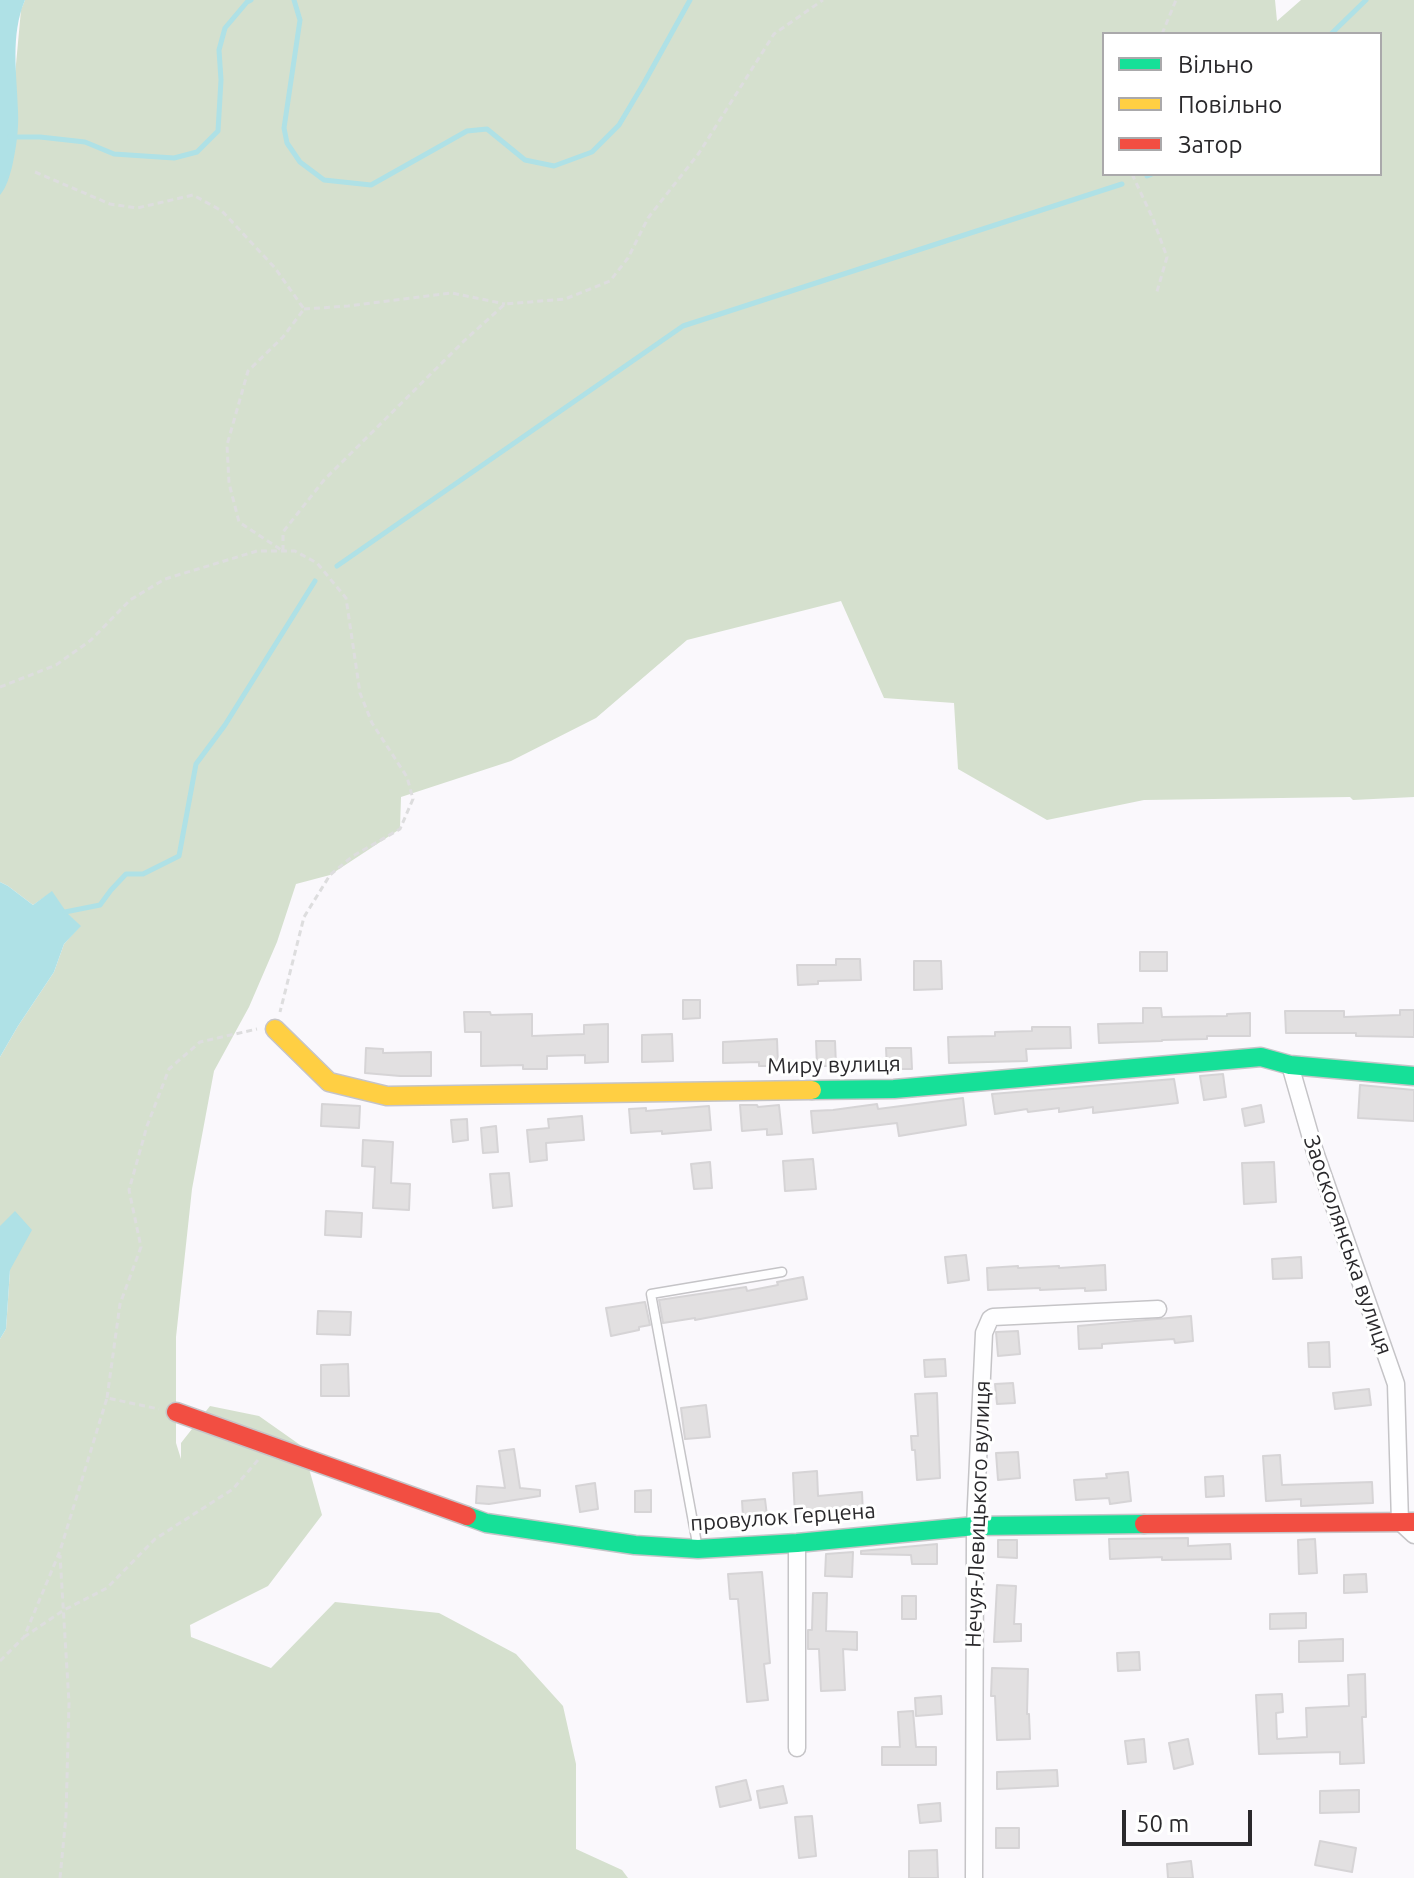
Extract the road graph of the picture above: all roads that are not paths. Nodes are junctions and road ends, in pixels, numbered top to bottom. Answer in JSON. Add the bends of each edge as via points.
{"nodes":[{"id":1,"x":275,"y":1029,"type":"road end"},
{"id":2,"x":1290,"y":1065,"type":"junction"},
{"id":3,"x":1414,"y":1076,"type":"edge"},
{"id":4,"x":782,"y":1272,"type":"dead end"},
{"id":5,"x":1158,"y":1309,"type":"dead end"},
{"id":6,"x":176,"y":1412,"type":"road end"},
{"id":7,"x":1407,"y":1522,"type":"edge"},
{"id":8,"x":975,"y":1526,"type":"junction"},
{"id":9,"x":1414,"y":1535,"type":"edge"},
{"id":10,"x":797,"y":1543,"type":"junction"},
{"id":11,"x":698,"y":1549,"type":"junction"},
{"id":12,"x":797,"y":1748,"type":"dead end"},
{"id":13,"x":974,"y":1878,"type":"edge"}],
"edges":[{"from":1,"to":2,"type":"street","name":"Миру вулиця","via":[[329,1082],[387,1096],[894,1089],[1261,1057]]},
{"from":2,"to":3,"type":"street","name":"Миру вулиця"},
{"from":2,"to":7,"type":"street","name":"Заосколянська вулиця","via":[[1396,1384]]},
{"from":4,"to":11,"type":"lane","via":[[651,1294]]},
{"from":5,"to":8,"type":"street","name":"Нечуя-Левицького вулиця","via":[[990,1319],[984,1333]]},
{"from":6,"to":11,"type":"street","name":"провулок Герцена","via":[[486,1523]]},
{"from":7,"to":8,"type":"street","name":"провулок Герцена"},
{"from":7,"to":9,"type":"street"},
{"from":8,"to":10,"type":"street","name":"провулок Герцена"},
{"from":8,"to":13,"type":"street","name":"Нечуя-Левицького вулиця"},
{"from":10,"to":11,"type":"street","name":"провулок Герцена"},
{"from":10,"to":12,"type":"street"}]}
